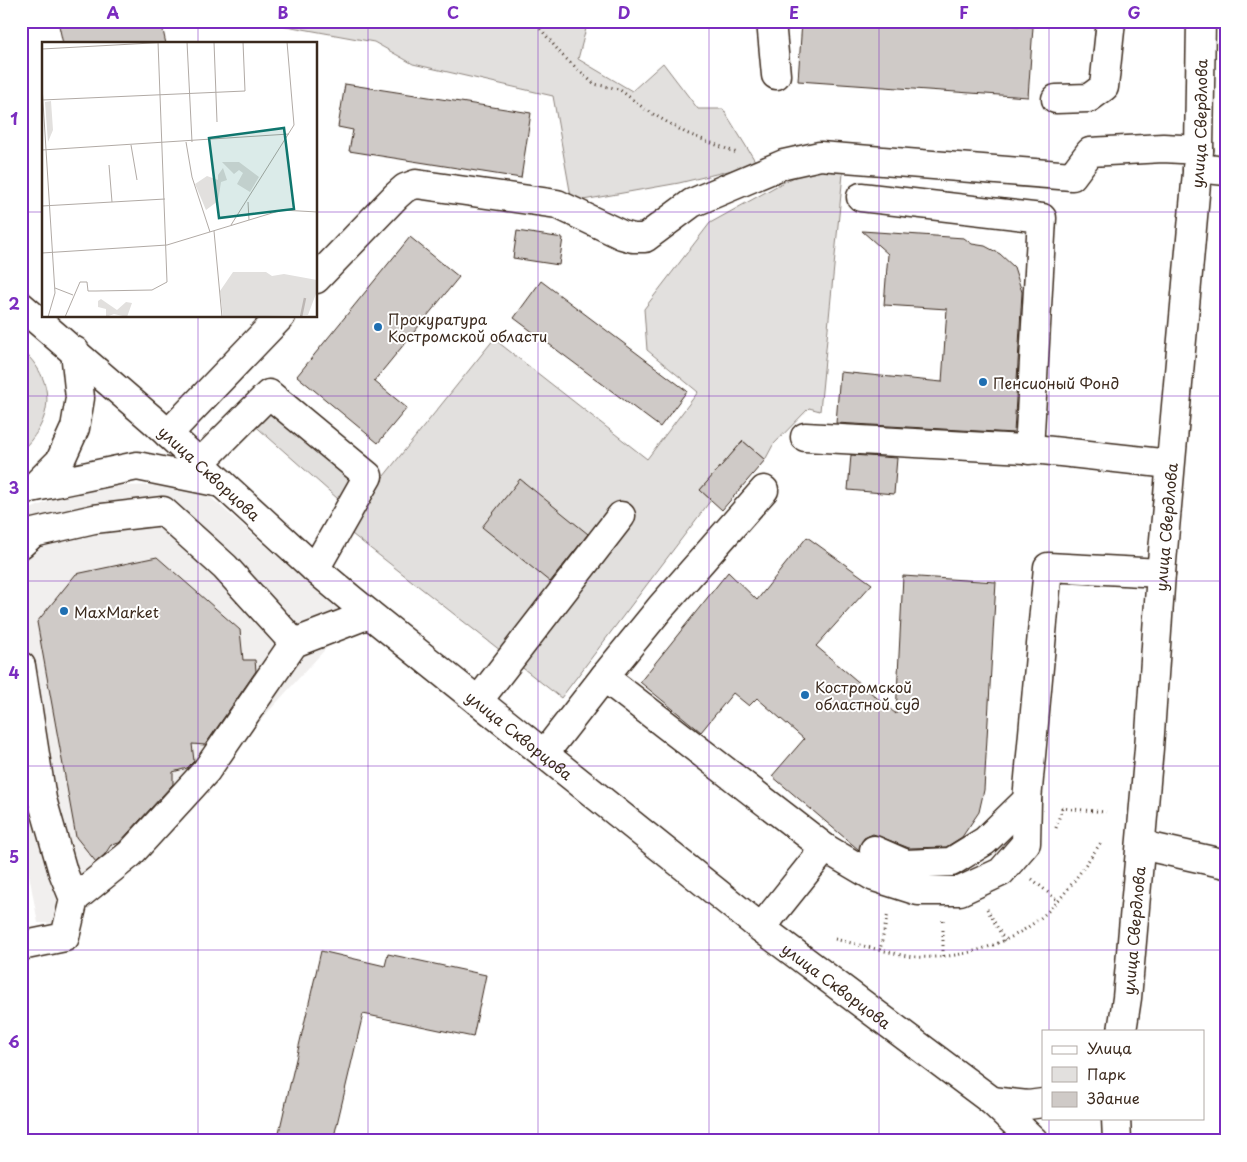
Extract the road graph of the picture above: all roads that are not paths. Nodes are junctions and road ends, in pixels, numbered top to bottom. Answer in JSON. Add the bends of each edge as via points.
{"nodes":[{"id":1,"x":771,"y":21,"type":"edge"},
{"id":2,"x":1111,"y":21,"type":"edge"},
{"id":3,"x":1201,"y":21,"type":"edge"},
{"id":4,"x":776,"y":75,"type":"dead end"},
{"id":5,"x":1056,"y":99,"type":"dead end"},
{"id":6,"x":1198,"y":159,"type":"junction"},
{"id":7,"x":1226,"y":170,"type":"edge"},
{"id":8,"x":861,"y":197,"type":"dead end"},
{"id":9,"x":318,"y":277,"type":"edge"},
{"id":10,"x":27,"y":314,"type":"edge"},
{"id":11,"x":279,"y":318,"type":"edge"},
{"id":12,"x":75,"y":351,"type":"junction"},
{"id":13,"x":168,"y":434,"type":"junction"},
{"id":14,"x":805,"y":437,"type":"dead end"},
{"id":15,"x":1029,"y":450,"type":"junction"},
{"id":16,"x":200,"y":463,"type":"junction"},
{"id":17,"x":1170,"y":464,"type":"junction"},
{"id":18,"x":220,"y":483,"type":"junction"},
{"id":19,"x":29,"y":487,"type":"edge"},
{"id":20,"x":764,"y":490,"type":"dead end"},
{"id":21,"x":621,"y":516,"type":"dead end"},
{"id":22,"x":21,"y":544,"type":"edge"},
{"id":23,"x":315,"y":569,"type":"junction"},
{"id":24,"x":1160,"y":573,"type":"junction"},
{"id":25,"x":370,"y":614,"type":"junction"},
{"id":26,"x":294,"y":642,"type":"junction"},
{"id":27,"x":21,"y":666,"type":"edge"},
{"id":28,"x":604,"y":677,"type":"junction"},
{"id":29,"x":478,"y":701,"type":"junction"},
{"id":30,"x":544,"y":754,"type":"junction"},
{"id":31,"x":1027,"y":800,"type":"junction"},
{"id":32,"x":1141,"y":845,"type":"junction"},
{"id":33,"x":826,"y":848,"type":"junction"},
{"id":34,"x":874,"y":850,"type":"dead end"},
{"id":35,"x":1226,"y":864,"type":"edge"},
{"id":36,"x":74,"y":899,"type":"junction"},
{"id":37,"x":761,"y":928,"type":"junction"},
{"id":38,"x":21,"y":946,"type":"edge"},
{"id":39,"x":1122,"y":1030,"type":"edge"},
{"id":40,"x":992,"y":1100,"type":"junction"},
{"id":41,"x":1042,"y":1103,"type":"edge"},
{"id":42,"x":1046,"y":1120,"type":"edge"},
{"id":43,"x":1034,"y":1141,"type":"edge"},
{"id":44,"x":1044,"y":1141,"type":"edge"}],
"edges":[{"from":1,"to":4,"type":"street"},
{"from":2,"to":5,"type":"street","via":[[1104,87],[1089,98]]},
{"from":3,"to":6,"type":"street","name":"улица Свердлова"},
{"from":6,"to":7,"type":"street"},
{"from":6,"to":9,"type":"street","via":[[1163,148],[1090,152],[1072,176],[820,156],[784,164],[692,203],[645,238],[622,235],[557,204],[416,184],[396,196]]},
{"from":6,"to":17,"type":"street","name":"улица Свердлова"},
{"from":8,"to":15,"type":"street","via":[[1042,218]]},
{"from":10,"to":12,"type":"street","name":"улица Скворцова"},
{"from":11,"to":13,"type":"street"},
{"from":12,"to":13,"type":"street","name":"улица Скворцова"},
{"from":12,"to":19,"type":"street","via":[[80,398],[75,428],[60,461]]},
{"from":13,"to":16,"type":"street","name":"улица Скворцова"},
{"from":14,"to":15,"type":"street"},
{"from":15,"to":17,"type":"street"},
{"from":16,"to":18,"type":"street","name":"улица Скворцова"},
{"from":16,"to":23,"type":"street","via":[[269,394],[368,476]]},
{"from":17,"to":24,"type":"street","name":"улица Свердлова"},
{"from":18,"to":19,"type":"street","via":[[138,466]]},
{"from":18,"to":23,"type":"street","name":"улица Скворцова"},
{"from":20,"to":28,"type":"street"},
{"from":21,"to":29,"type":"street"},
{"from":22,"to":26,"type":"street","via":[[33,533],[94,519],[163,511],[225,567]]},
{"from":23,"to":25,"type":"street","name":"улица Скворцова"},
{"from":24,"to":31,"type":"street","via":[[1048,567]]},
{"from":24,"to":32,"type":"street","name":"улица Свердлова"},
{"from":25,"to":26,"type":"street"},
{"from":25,"to":29,"type":"street","name":"улица Скворцова"},
{"from":26,"to":36,"type":"street","via":[[206,771],[130,854]]},
{"from":27,"to":36,"type":"street","via":[[42,799]]},
{"from":28,"to":30,"type":"street"},
{"from":28,"to":33,"type":"street"},
{"from":29,"to":30,"type":"street","name":"улица Скворцова"},
{"from":30,"to":37,"type":"street","name":"улица Скворцова"},
{"from":31,"to":33,"type":"street","via":[[1026,843],[1001,872],[960,891],[918,891],[874,877]]},
{"from":31,"to":34,"type":"street","via":[[985,841],[951,862],[906,864]]},
{"from":32,"to":35,"type":"street"},
{"from":32,"to":39,"type":"street","name":"улица Свердлова"},
{"from":33,"to":37,"type":"street"},
{"from":36,"to":38,"type":"street","via":[[66,937]]},
{"from":37,"to":40,"type":"street","name":"улица Скворцова"},
{"from":40,"to":41,"type":"street","via":[[1028,1105]]},
{"from":40,"to":43,"type":"street","name":"улица Скворцова"},
{"from":42,"to":44,"type":"street"}]}
